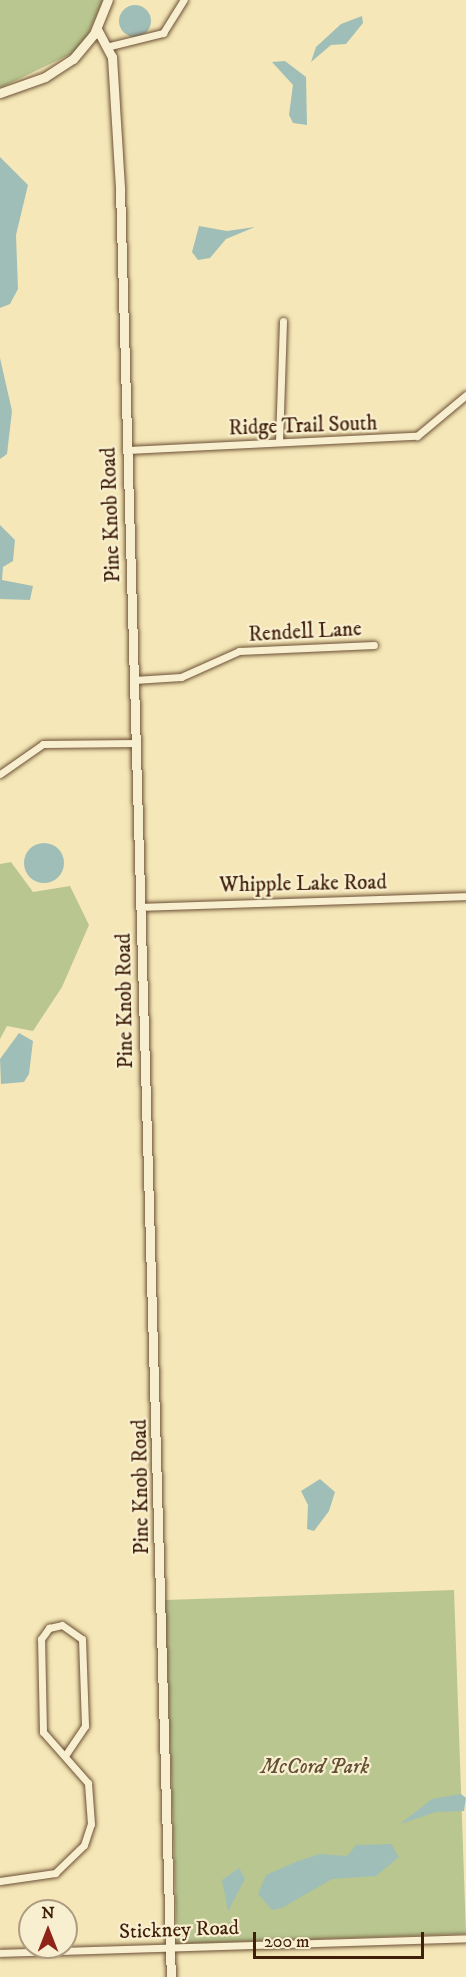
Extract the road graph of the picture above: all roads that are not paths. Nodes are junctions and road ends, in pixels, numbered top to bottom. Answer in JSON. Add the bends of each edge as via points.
{"nodes":[{"id":1,"x":108,"y":0,"type":"edge"},
{"id":2,"x":184,"y":0,"type":"edge"},
{"id":3,"x":97,"y":29,"type":"junction"},
{"id":4,"x":110,"y":46,"type":"junction"},
{"id":5,"x":0,"y":93,"type":"edge"},
{"id":6,"x":283,"y":321,"type":"dead end"},
{"id":7,"x":466,"y":395,"type":"edge"},
{"id":8,"x":279,"y":442,"type":"junction"},
{"id":9,"x":126,"y":450,"type":"junction"},
{"id":10,"x":374,"y":645,"type":"dead end"},
{"id":11,"x":134,"y":680,"type":"junction"},
{"id":12,"x":136,"y":743,"type":"junction"},
{"id":13,"x":0,"y":774,"type":"edge"},
{"id":14,"x":466,"y":896,"type":"edge"},
{"id":15,"x":141,"y":907,"type":"junction"},
{"id":16,"x":66,"y":1754,"type":"junction"},
{"id":17,"x":0,"y":1881,"type":"edge"},
{"id":18,"x":466,"y":1938,"type":"edge"},
{"id":19,"x":171,"y":1946,"type":"junction"},
{"id":20,"x":0,"y":1953,"type":"edge"},
{"id":21,"x":171,"y":1977,"type":"edge"}],
"edges":[{"from":1,"to":3,"type":"street"},
{"from":2,"to":4,"type":"street","via":[[163,33]]},
{"from":3,"to":4,"type":"street"},
{"from":3,"to":5,"type":"street","via":[[63,66]]},
{"from":4,"to":9,"type":"street","name":"Pine Knob Road","via":[[120,189]]},
{"from":6,"to":8,"type":"street"},
{"from":7,"to":8,"type":"street","name":"Ridge Trail South","via":[[417,436]]},
{"from":8,"to":9,"type":"street","name":"Ridge Trail South"},
{"from":9,"to":11,"type":"street","name":"Pine Knob Road"},
{"from":10,"to":11,"type":"street","name":"Rendell Lane","via":[[239,651],[181,677]]},
{"from":11,"to":12,"type":"street","name":"Pine Knob Road"},
{"from":12,"to":13,"type":"street","via":[[43,744]]},
{"from":12,"to":15,"type":"street","name":"Pine Knob Road"},
{"from":14,"to":15,"type":"street","name":"Whipple Lake Road"},
{"from":15,"to":19,"type":"street","name":"Pine Knob Road"},
{"from":16,"to":16,"type":"street","via":[[43,1732],[41,1639],[62,1625],[82,1639],[85,1726]]},
{"from":16,"to":17,"type":"street","via":[[88,1783],[93,1805],[84,1845],[55,1873]]},
{"from":18,"to":19,"type":"street","name":"Stickney Road"},
{"from":19,"to":20,"type":"street","name":"Stickney Road"},
{"from":19,"to":21,"type":"street","name":"Pine Knob Road"}]}
